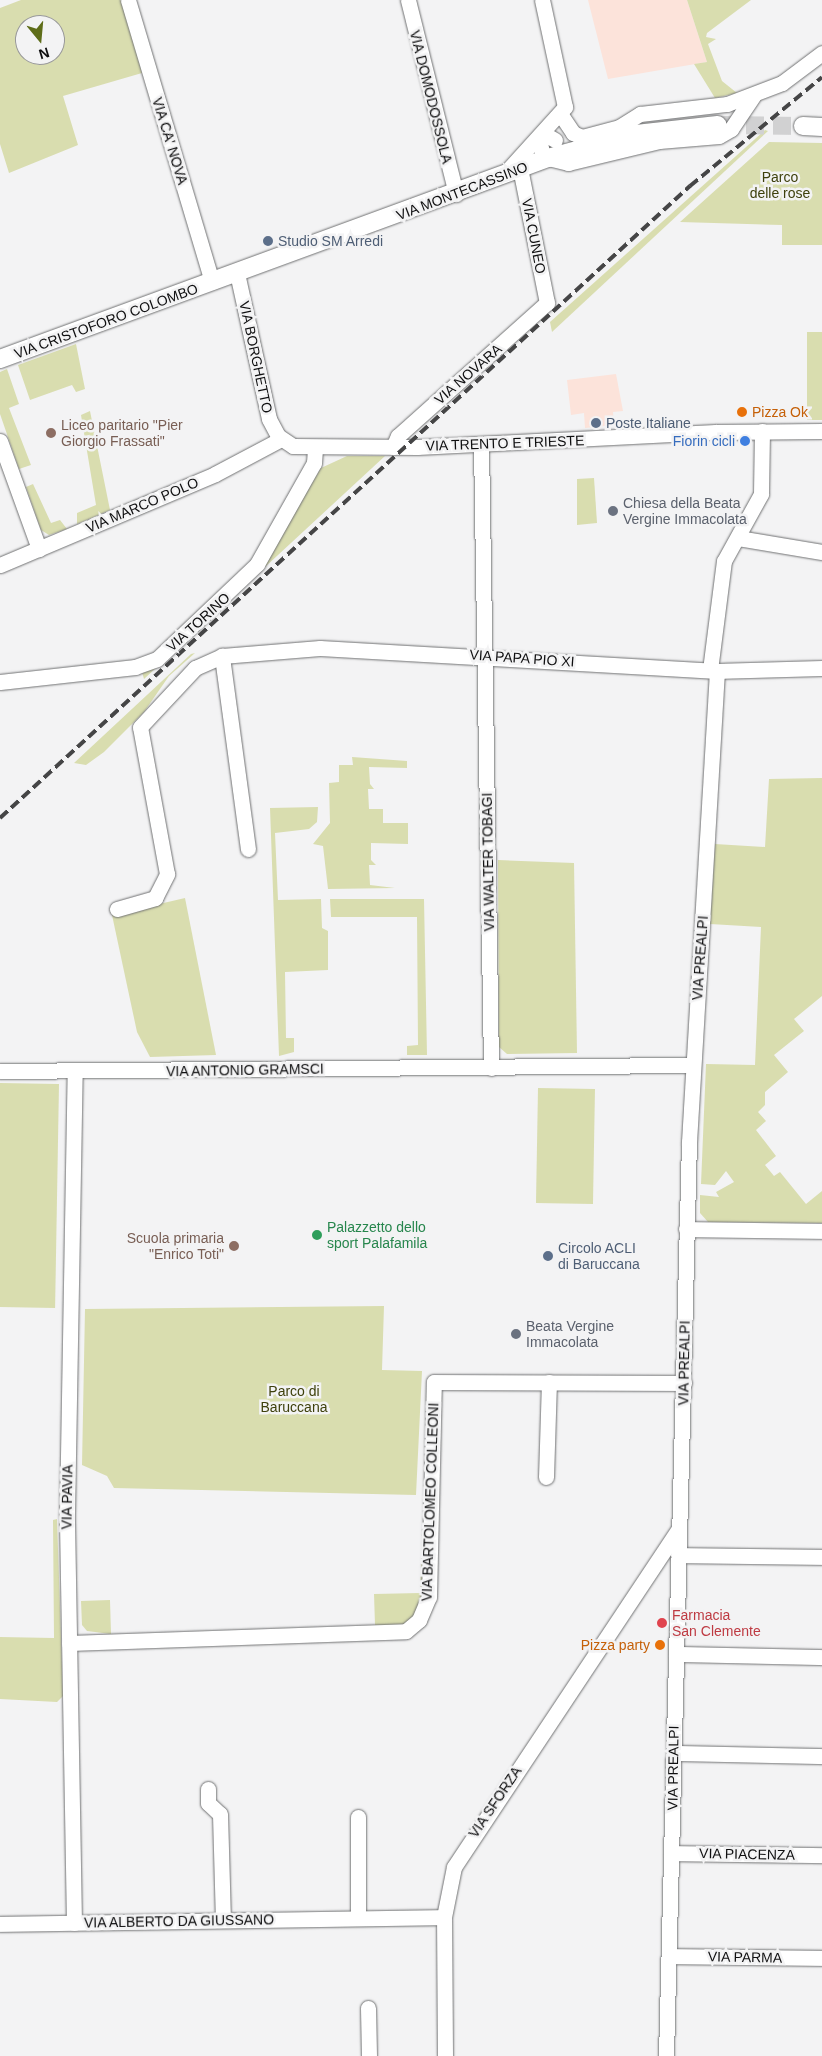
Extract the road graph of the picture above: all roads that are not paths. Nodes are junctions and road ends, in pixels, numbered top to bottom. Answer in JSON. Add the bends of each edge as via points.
{"nodes":[{"id":1,"x":128,"y":0,"type":"edge"},
{"id":2,"x":408,"y":0,"type":"edge"},
{"id":3,"x":542,"y":0,"type":"edge"},
{"id":4,"x":822,"y":53,"type":"edge"},
{"id":5,"x":757,"y":94,"type":"junction"},
{"id":6,"x":718,"y":106,"type":"junction"},
{"id":7,"x":558,"y":119,"type":"junction"},
{"id":8,"x":726,"y":124,"type":"junction"},
{"id":9,"x":803,"y":126,"type":"tunnel mouth"},
{"id":10,"x":822,"y":127,"type":"edge"},
{"id":11,"x":539,"y":138,"type":"junction"},
{"id":12,"x":555,"y":140,"type":"junction"},
{"id":13,"x":572,"y":151,"type":"junction"},
{"id":14,"x":548,"y":158,"type":"junction"},
{"id":15,"x":520,"y":168,"type":"junction"},
{"id":16,"x":495,"y":180,"type":"junction"},
{"id":17,"x":456,"y":194,"type":"junction"},
{"id":18,"x":236,"y":273,"type":"junction"},
{"id":19,"x":212,"y":282,"type":"junction"},
{"id":20,"x":547,"y":303,"type":"joint"},
{"id":21,"x":0,"y":359,"type":"edge"},
{"id":22,"x":762,"y":431,"type":"junction"},
{"id":23,"x":822,"y":431,"type":"edge"},
{"id":24,"x":281,"y":439,"type":"junction"},
{"id":25,"x":0,"y":441,"type":"edge"},
{"id":26,"x":481,"y":444,"type":"junction"},
{"id":27,"x":393,"y":447,"type":"junction"},
{"id":28,"x":316,"y":448,"type":"junction"},
{"id":29,"x":738,"y":538,"type":"junction"},
{"id":30,"x":39,"y":549,"type":"junction"},
{"id":31,"x":822,"y":552,"type":"edge"},
{"id":32,"x":0,"y":565,"type":"edge"},
{"id":33,"x":222,"y":656,"type":"junction"},
{"id":34,"x":487,"y":657,"type":"junction"},
{"id":35,"x":822,"y":668,"type":"edge"},
{"id":36,"x":714,"y":671,"type":"junction"},
{"id":37,"x":0,"y":682,"type":"edge"},
{"id":38,"x":248,"y":850,"type":"dead end"},
{"id":39,"x":117,"y":909,"type":"dead end"},
{"id":40,"x":692,"y":1065,"type":"junction"},
{"id":41,"x":491,"y":1068,"type":"junction"},
{"id":42,"x":0,"y":1071,"type":"edge"},
{"id":43,"x":75,"y":1072,"type":"junction"},
{"id":44,"x":686,"y":1229,"type":"junction"},
{"id":45,"x":822,"y":1231,"type":"edge"},
{"id":46,"x":549,"y":1382,"type":"junction"},
{"id":47,"x":684,"y":1383,"type":"junction"},
{"id":48,"x":546,"y":1477,"type":"dead end"},
{"id":49,"x":678,"y":1530,"type":"junction"},
{"id":50,"x":822,"y":1557,"type":"edge"},
{"id":51,"x":678,"y":1562,"type":"junction"},
{"id":52,"x":645,"y":1580,"type":"junction"},
{"id":53,"x":68,"y":1643,"type":"junction"},
{"id":54,"x":676,"y":1654,"type":"junction"},
{"id":55,"x":822,"y":1657,"type":"edge"},
{"id":56,"x":674,"y":1753,"type":"junction"},
{"id":57,"x":822,"y":1756,"type":"edge"},
{"id":58,"x":208,"y":1789,"type":"dead end"},
{"id":59,"x":358,"y":1817,"type":"dead end"},
{"id":60,"x":671,"y":1853,"type":"junction"},
{"id":61,"x":822,"y":1855,"type":"edge"},
{"id":62,"x":444,"y":1917,"type":"junction"},
{"id":63,"x":358,"y":1918,"type":"junction"},
{"id":64,"x":223,"y":1920,"type":"junction"},
{"id":65,"x":74,"y":1923,"type":"junction"},
{"id":66,"x":0,"y":1924,"type":"edge"},
{"id":67,"x":669,"y":1956,"type":"junction"},
{"id":68,"x":822,"y":1958,"type":"edge"},
{"id":69,"x":368,"y":2008,"type":"dead end"},
{"id":70,"x":369,"y":2056,"type":"edge"},
{"id":71,"x":445,"y":2056,"type":"edge"},
{"id":72,"x":666,"y":2056,"type":"edge"}],
"edges":[{"from":1,"to":19,"type":"street","name":"VIA CA' NOVA"},
{"from":2,"to":17,"type":"street","name":"VIA DOMODOSSOLA"},
{"from":3,"to":7,"type":"street","via":[[565,100]]},
{"from":4,"to":5,"type":"street","via":[[787,80]]},
{"from":5,"to":6,"type":"street"},
{"from":5,"to":8,"type":"street"},
{"from":6,"to":7,"type":"street","via":[[646,113],[582,137],[574,135]]},
{"from":6,"to":8,"type":"street","via":[[732,110]]},
{"from":7,"to":11,"type":"street"},
{"from":7,"to":12,"type":"street"},
{"from":8,"to":13,"type":"street","name":"VIA MONTECASSINO","via":[[651,131]]},
{"from":8,"to":14,"type":"street","via":[[719,136],[660,141],[573,162]]},
{"from":9,"to":10,"type":"street"},
{"from":11,"to":12,"type":"street","via":[[546,135]]},
{"from":11,"to":14,"type":"street"},
{"from":11,"to":16,"type":"street"},
{"from":12,"to":13,"type":"street"},
{"from":13,"to":14,"type":"street","name":"VIA MONTECASSINO"},
{"from":14,"to":15,"type":"street","name":"VIA MONTECASSINO"},
{"from":15,"to":16,"type":"street","name":"VIA MONTECASSINO"},
{"from":15,"to":20,"type":"street","name":"VIA CUNEO"},
{"from":16,"to":17,"type":"street","name":"VIA MONTECASSINO"},
{"from":17,"to":18,"type":"street","name":"VIA MONTECASSINO"},
{"from":18,"to":19,"type":"street","name":"VIA MONTECASSINO"},
{"from":18,"to":24,"type":"street","name":"VIA BORGHETTO","via":[[268,413]]},
{"from":19,"to":21,"type":"street","name":"VIA CRISTOFORO COLOMBO"},
{"from":20,"to":27,"type":"street","name":"VIA NOVARA","via":[[398,436]]},
{"from":22,"to":23,"type":"street","name":"VIA TRENTO E TRIESTE"},
{"from":22,"to":26,"type":"street","name":"VIA TRENTO E TRIESTE"},
{"from":22,"to":29,"type":"street","name":"VIA PREALPI","via":[[761,494]]},
{"from":24,"to":28,"type":"street","name":"VIA TRENTO E TRIESTE","via":[[292,446]]},
{"from":24,"to":30,"type":"street","name":"VIA MARCO POLO","via":[[215,474]]},
{"from":25,"to":30,"type":"street"},
{"from":26,"to":27,"type":"street","name":"VIA TRENTO E TRIESTE"},
{"from":26,"to":34,"type":"street","name":"VIA WALTER TOBAGI"},
{"from":27,"to":28,"type":"street","name":"VIA TRENTO E TRIESTE"},
{"from":28,"to":37,"type":"street","name":"VIA TORINO","via":[[314,463],[256,564],[156,659],[135,667]]},
{"from":29,"to":31,"type":"street"},
{"from":29,"to":36,"type":"street","name":"VIA PREALPI","via":[[724,561]]},
{"from":30,"to":32,"type":"street","name":"VIA MARCO POLO"},
{"from":33,"to":34,"type":"street","name":"VIA PAPA PIO XI","via":[[320,648]]},
{"from":33,"to":38,"type":"street"},
{"from":33,"to":39,"type":"street","name":"VIA PAPA PIO XI","via":[[195,668],[140,727],[167,874],[155,898]]},
{"from":34,"to":36,"type":"street","name":"VIA PAPA PIO XI"},
{"from":34,"to":41,"type":"street","name":"VIA WALTER TOBAGI"},
{"from":35,"to":36,"type":"street","name":"VIA PAPA PIO XI"},
{"from":36,"to":40,"type":"street","name":"VIA PREALPI"},
{"from":40,"to":41,"type":"street","name":"VIA ANTONIO GRAMSCI"},
{"from":40,"to":44,"type":"street","name":"VIA PREALPI"},
{"from":41,"to":43,"type":"street","name":"VIA ANTONIO GRAMSCI"},
{"from":42,"to":43,"type":"street","name":"VIA ANTONIO GRAMSCI"},
{"from":43,"to":53,"type":"street","name":"VIA PAVIA"},
{"from":44,"to":45,"type":"street"},
{"from":44,"to":47,"type":"street","name":"VIA PREALPI"},
{"from":46,"to":47,"type":"street","name":"VIA BARTOLOMEO COLLEONI"},
{"from":46,"to":48,"type":"street"},
{"from":46,"to":53,"type":"street","name":"VIA BARTOLOMEO COLLEONI","via":[[434,1382],[428,1598],[419,1620],[410,1629],[386,1634]]},
{"from":47,"to":49,"type":"street","name":"VIA PREALPI"},
{"from":49,"to":51,"type":"street","name":"VIA PREALPI"},
{"from":49,"to":52,"type":"street","name":"VIA SFORZA"},
{"from":50,"to":51,"type":"street","name":"VIA SFORZA"},
{"from":51,"to":52,"type":"street","name":"VIA SFORZA"},
{"from":51,"to":54,"type":"street","name":"VIA PREALPI"},
{"from":52,"to":62,"type":"street","name":"VIA SFORZA","via":[[461,1852],[450,1879]]},
{"from":53,"to":65,"type":"street","name":"VIA PAVIA"},
{"from":54,"to":55,"type":"street"},
{"from":54,"to":56,"type":"street","name":"VIA PREALPI"},
{"from":56,"to":57,"type":"street"},
{"from":56,"to":60,"type":"street","name":"VIA PREALPI"},
{"from":58,"to":64,"type":"street","via":[[208,1803],[220,1814]]},
{"from":59,"to":63,"type":"street"},
{"from":60,"to":61,"type":"street","name":"VIA PIACENZA"},
{"from":60,"to":67,"type":"street","name":"VIA PREALPI"},
{"from":62,"to":63,"type":"street","name":"VIA ALBERTO DA GIUSSANO"},
{"from":62,"to":71,"type":"street","name":"VIA SFORZA"},
{"from":63,"to":64,"type":"street","name":"VIA ALBERTO DA GIUSSANO"},
{"from":64,"to":65,"type":"street","name":"VIA ALBERTO DA GIUSSANO"},
{"from":65,"to":66,"type":"street","name":"VIA ALBERTO DA GIUSSANO"},
{"from":67,"to":68,"type":"street","name":"VIA PARMA"},
{"from":67,"to":72,"type":"street","name":"VIA PREALPI"},
{"from":69,"to":70,"type":"street"}]}
